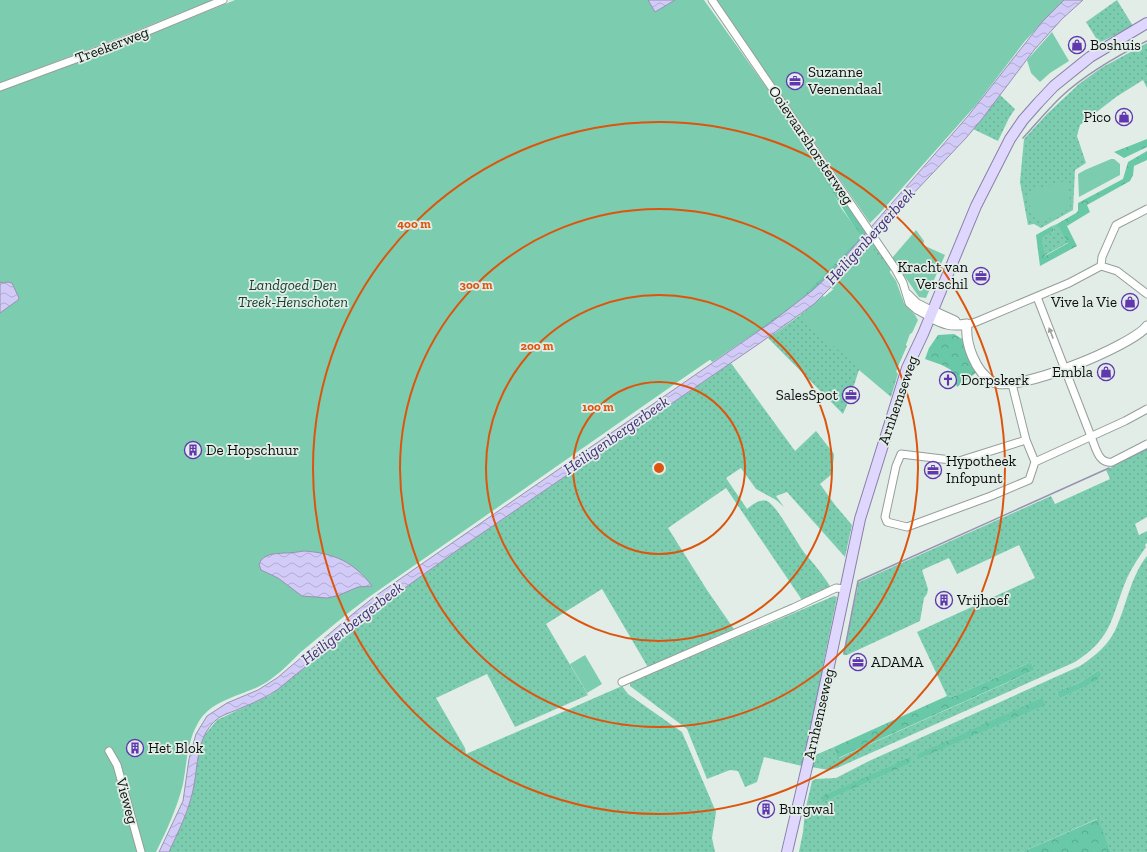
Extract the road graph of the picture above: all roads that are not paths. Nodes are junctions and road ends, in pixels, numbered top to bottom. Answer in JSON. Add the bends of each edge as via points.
{"nodes":[{"id":1,"x":224,"y":0,"type":"edge"},
{"id":2,"x":712,"y":0,"type":"edge"},
{"id":3,"x":1147,"y":23,"type":"edge"},
{"id":4,"x":0,"y":87,"type":"edge"},
{"id":5,"x":1147,"y":208,"type":"edge"},
{"id":6,"x":1101,"y":266,"type":"junction"},
{"id":7,"x":1147,"y":294,"type":"edge"},
{"id":8,"x":1037,"y":297,"type":"junction"},
{"id":9,"x":931,"y":314,"type":"junction"},
{"id":10,"x":966,"y":324,"type":"junction"},
{"id":11,"x":1146,"y":328,"type":"edge"},
{"id":12,"x":1065,"y":369,"type":"junction"},
{"id":13,"x":1012,"y":384,"type":"junction"},
{"id":14,"x":1147,"y":409,"type":"edge"},
{"id":15,"x":1091,"y":436,"type":"junction"},
{"id":16,"x":1026,"y":440,"type":"junction"},
{"id":17,"x":1147,"y":444,"type":"edge"},
{"id":18,"x":1035,"y":462,"type":"junction"},
{"id":19,"x":845,"y":589,"type":"junction"},
{"id":20,"x":622,"y":682,"type":"dead end"},
{"id":21,"x":109,"y":751,"type":"dead end"},
{"id":22,"x":142,"y":852,"type":"edge"},
{"id":23,"x":787,"y":852,"type":"edge"}],
"edges":[{"from":1,"to":4,"type":"street","name":"Treekerweg","via":[[119,43]]},
{"from":2,"to":9,"type":"street","name":"Ooievaarshorsterweg","via":[[869,229],[900,277],[909,303]]},
{"from":3,"to":9,"type":"main road","name":"Arnhemseweg","via":[[1090,57],[1054,86],[1023,120],[985,189]]},
{"from":5,"to":6,"type":"street","via":[[1116,225],[1102,257]]},
{"from":6,"to":7,"type":"street","via":[[1117,271]]},
{"from":6,"to":8,"type":"street","via":[[1069,284]]},
{"from":8,"to":10,"type":"street"},
{"from":12,"to":8,"type":"street","one_way":true},
{"from":9,"to":10,"type":"street","via":[[940,322],[954,326]]},
{"from":9,"to":19,"type":"main road","name":"Arnhemseweg","via":[[907,368],[884,439],[860,519]]},
{"from":10,"to":13,"type":"street","via":[[968,344],[975,362],[993,382]]},
{"from":11,"to":12,"type":"street","via":[[1098,356]]},
{"from":12,"to":13,"type":"street"},
{"from":12,"to":15,"type":"street"},
{"from":13,"to":16,"type":"street"},
{"from":14,"to":15,"type":"street"},
{"from":15,"to":17,"type":"street","via":[[1100,457],[1105,462],[1113,462]]},
{"from":15,"to":18,"type":"street"},
{"from":16,"to":18,"type":"street"},
{"from":16,"to":18,"type":"street","via":[[959,461],[901,454],[885,517],[887,522],[907,527],[991,496],[1029,480]]},
{"from":19,"to":20,"type":"street","via":[[836,588]]},
{"from":19,"to":23,"type":"main road","name":"Arnhemseweg"},
{"from":21,"to":22,"type":"street","name":"Vieweg","via":[[117,765]]}]}
